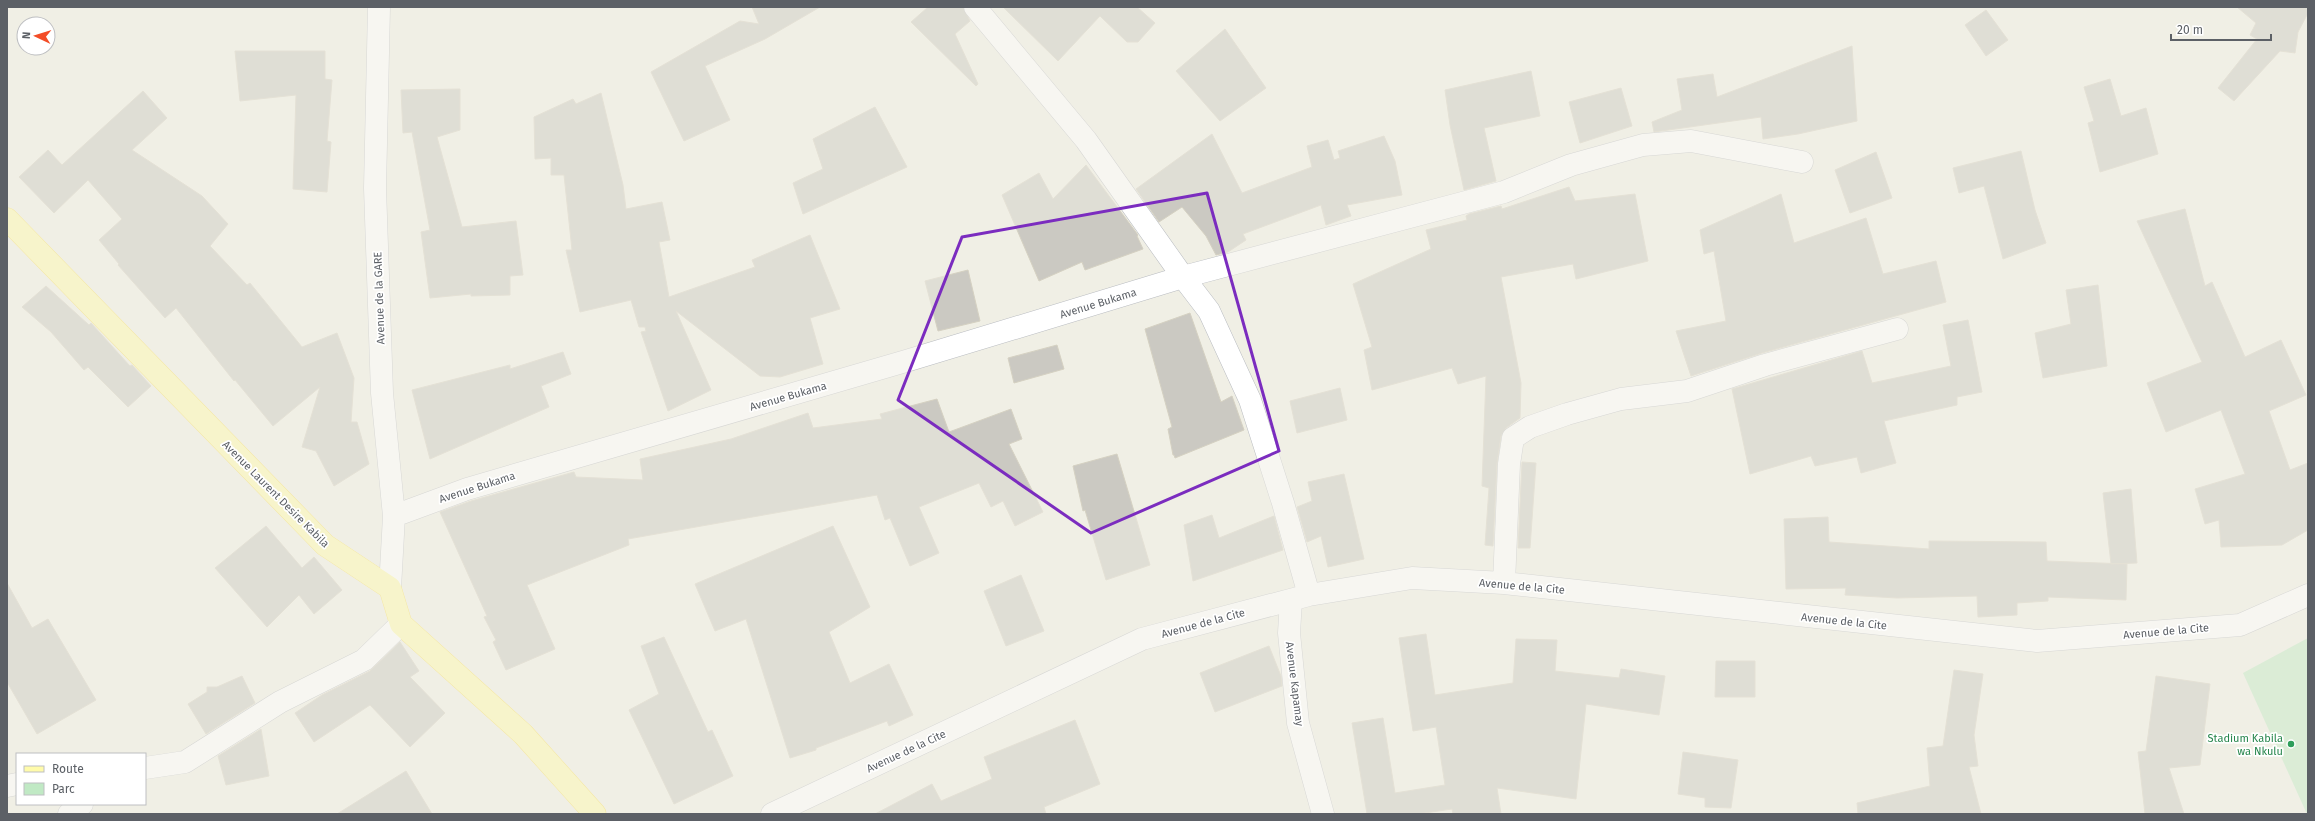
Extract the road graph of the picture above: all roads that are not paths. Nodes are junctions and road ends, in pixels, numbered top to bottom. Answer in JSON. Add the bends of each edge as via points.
{"nodes":[{"id":1,"x":379,"y":7,"type":"edge"},
{"id":2,"x":975,"y":7,"type":"edge"},
{"id":3,"x":1802,"y":162,"type":"dead end"},
{"id":4,"x":7,"y":220,"type":"edge"},
{"id":5,"x":1183,"y":277,"type":"junction"},
{"id":6,"x":1897,"y":329,"type":"dead end"},
{"id":7,"x":394,"y":516,"type":"junction"},
{"id":8,"x":1504,"y":583,"type":"junction"},
{"id":9,"x":390,"y":588,"type":"junction"},
{"id":10,"x":2308,"y":595,"type":"edge"},
{"id":11,"x":1300,"y":597,"type":"junction"},
{"id":12,"x":401,"y":624,"type":"junction"},
{"id":13,"x":146,"y":768,"type":"edge"},
{"id":14,"x":81,"y":805,"type":"edge"},
{"id":15,"x":69,"y":814,"type":"edge"},
{"id":16,"x":595,"y":814,"type":"edge"},
{"id":17,"x":772,"y":814,"type":"edge"},
{"id":18,"x":1323,"y":814,"type":"edge"}],
"edges":[{"from":1,"to":7,"type":"street","name":"Avenue de la GARE","via":[[376,196],[382,393]]},
{"from":2,"to":5,"type":"street","via":[[1086,140]]},
{"from":3,"to":5,"type":"street","name":"Avenue Bukama","via":[[1691,141],[1643,145],[1571,165],[1497,194]]},
{"from":4,"to":9,"type":"main road","name":"Avenue Laurent Desire Kabila","via":[[325,545]]},
{"from":5,"to":7,"type":"street","name":"Avenue Bukama","via":[[467,489]]},
{"from":5,"to":11,"type":"street","via":[[1209,310],[1250,400],[1283,503]]},
{"from":6,"to":8,"type":"street","via":[[1687,391],[1621,399],[1530,427],[1513,438],[1509,464]]},
{"from":7,"to":9,"type":"street","name":"Avenue de la GARE"},
{"from":8,"to":10,"type":"street","name":"Avenue de la Cite","via":[[2037,641],[2240,625]]},
{"from":8,"to":11,"type":"street","name":"Avenue de la Cite","via":[[1412,578]]},
{"from":9,"to":12,"type":"main road"},
{"from":11,"to":17,"type":"street","name":"Avenue de la Cite","via":[[1142,639]]},
{"from":11,"to":18,"type":"street","name":"Avenue Kapamay","via":[[1288,633],[1298,723]]},
{"from":12,"to":13,"type":"street","via":[[364,660],[280,702],[185,762]]},
{"from":12,"to":16,"type":"main road","via":[[523,734]]},
{"from":14,"to":15,"type":"street"}]}
